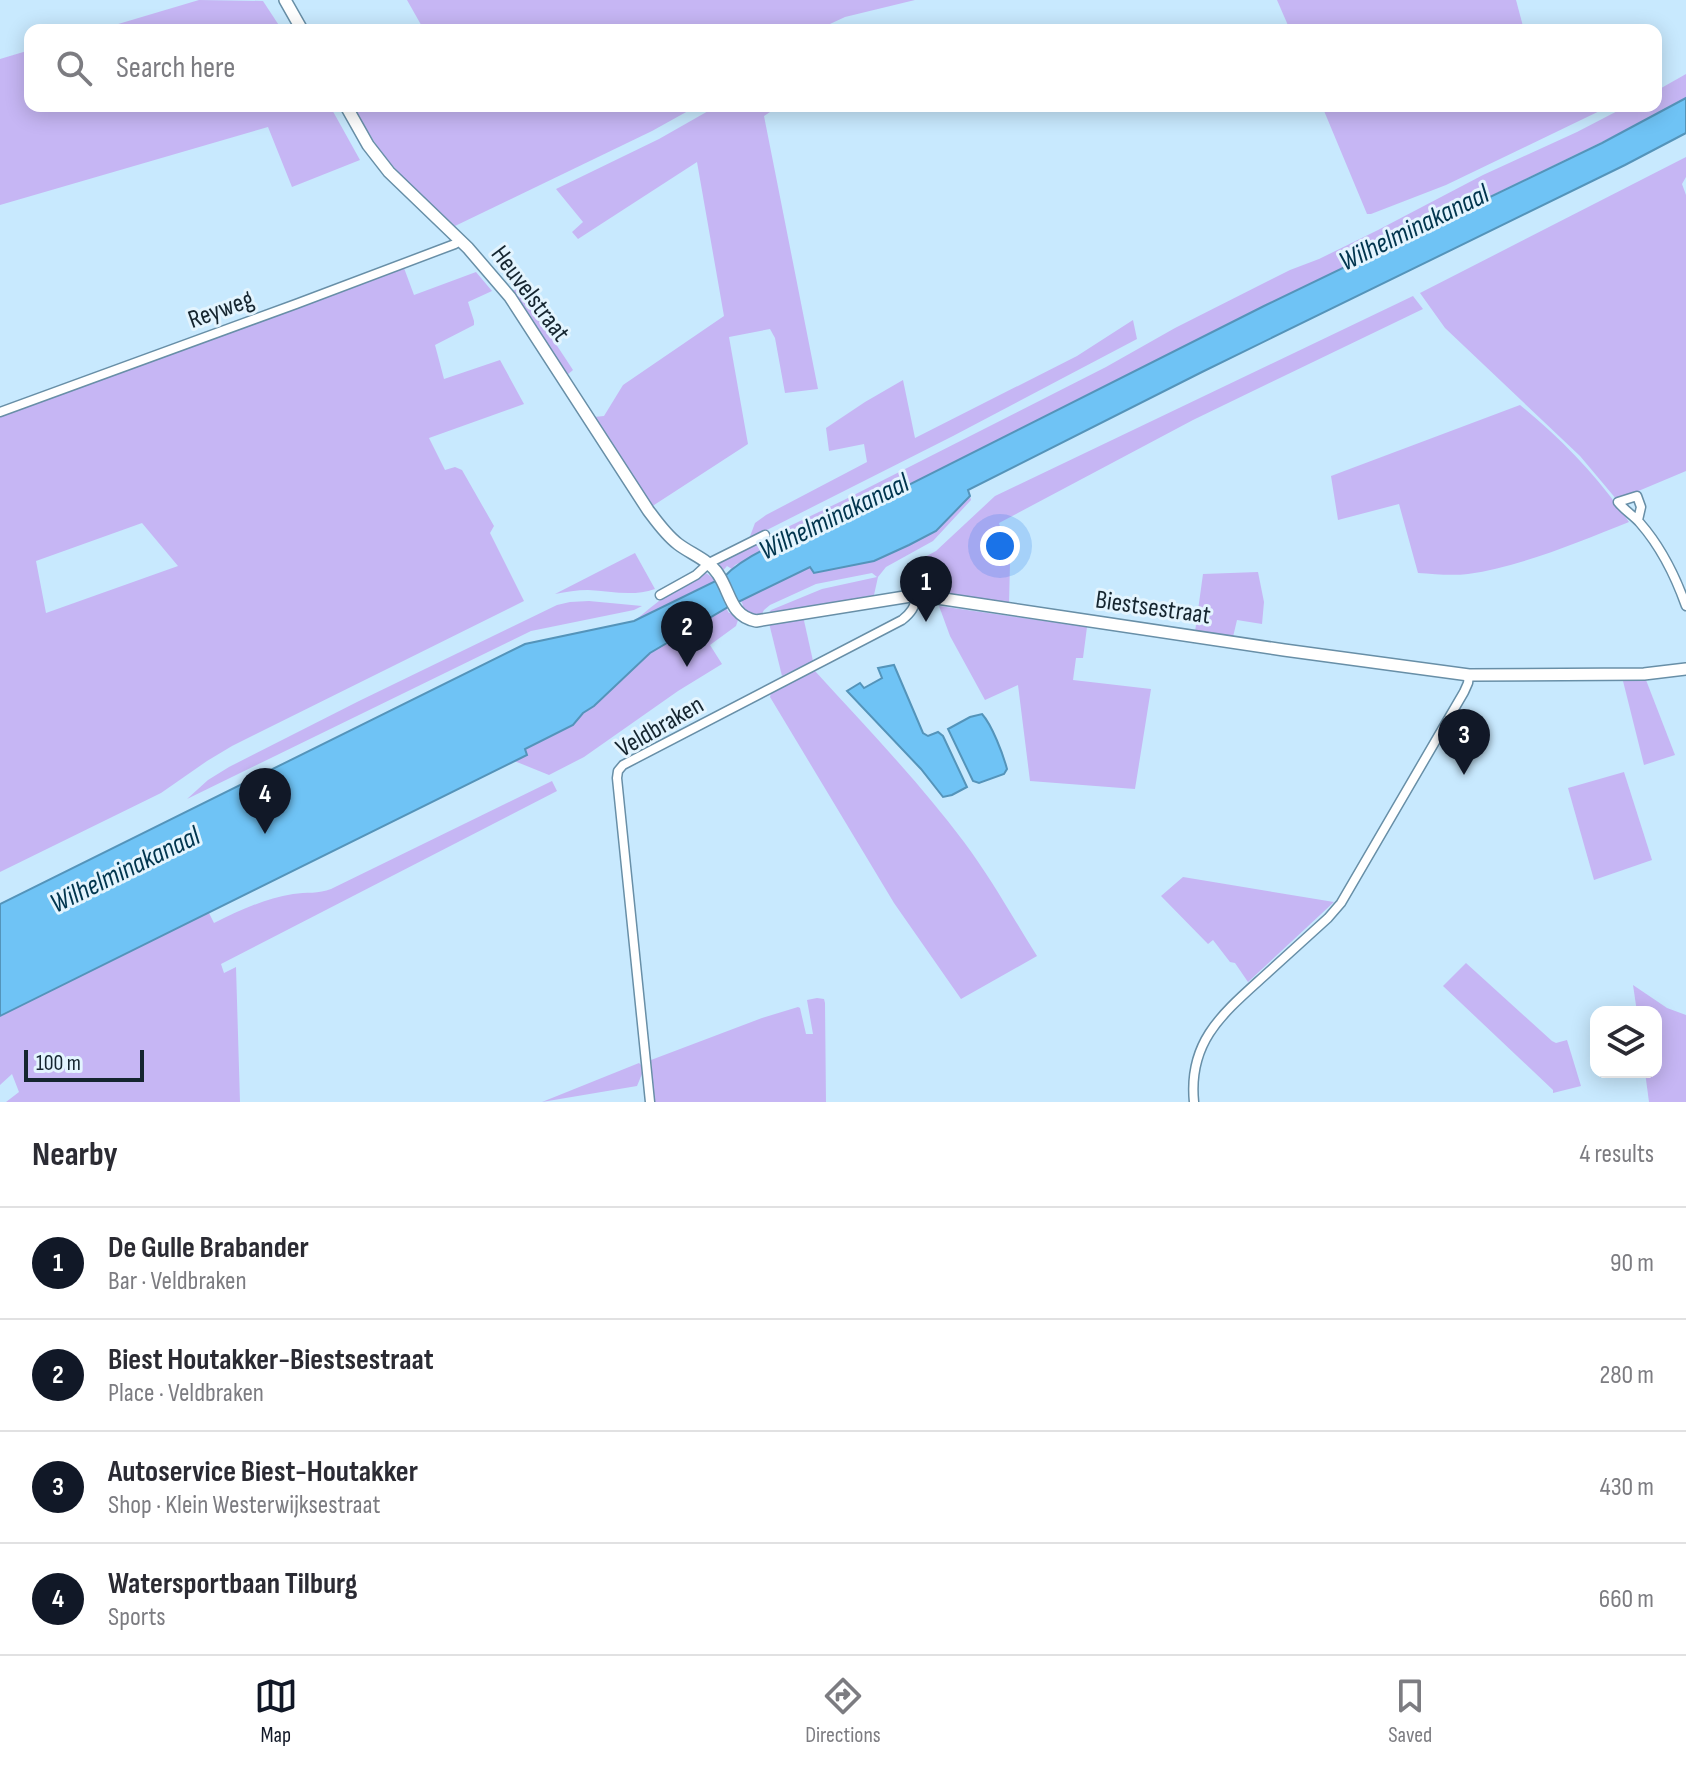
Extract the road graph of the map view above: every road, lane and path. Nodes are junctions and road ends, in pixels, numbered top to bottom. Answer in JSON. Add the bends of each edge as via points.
{"nodes":[{"id":1,"x":285,"y":0,"type":"edge"},
{"id":2,"x":299,"y":24,"type":"edge"},
{"id":3,"x":349,"y":112,"type":"edge"},
{"id":4,"x":455,"y":244,"type":"dead end"},
{"id":5,"x":0,"y":412,"type":"edge"},
{"id":6,"x":1638,"y":520,"type":"dead end"},
{"id":7,"x":659,"y":525,"type":"joint"},
{"id":8,"x":765,"y":535,"type":"dead end"},
{"id":9,"x":709,"y":563,"type":"junction"},
{"id":10,"x":660,"y":595,"type":"dead end"},
{"id":11,"x":917,"y":595,"type":"junction"},
{"id":12,"x":1686,"y":606,"type":"edge"},
{"id":13,"x":1686,"y":669,"type":"edge"},
{"id":14,"x":1469,"y":675,"type":"junction"},
{"id":15,"x":650,"y":1102,"type":"edge"},
{"id":16,"x":1194,"y":1102,"type":"edge"}],
"edges":[{"from":1,"to":2,"type":"street"},
{"from":3,"to":7,"type":"street","name":"Heuvelstraat","via":[[389,172],[510,297]]},
{"from":4,"to":5,"type":"street","name":"Reyweg"},
{"from":6,"to":12,"type":"street","via":[[1665,557]]},
{"from":7,"to":9,"type":"street","name":"Biestsestraat"},
{"from":8,"to":9,"type":"street"},
{"from":9,"to":10,"type":"street"},
{"from":9,"to":11,"type":"street","name":"Biestsestraat","via":[[736,610],[756,621]]},
{"from":11,"to":14,"type":"street","name":"Biestsestraat"},
{"from":11,"to":15,"type":"street","name":"Veldbraken","via":[[902,620],[618,771]]},
{"from":13,"to":14,"type":"street","name":"Biestsestraat"},
{"from":14,"to":16,"type":"street","via":[[1341,903],[1211,1029],[1195,1067]]}]}
